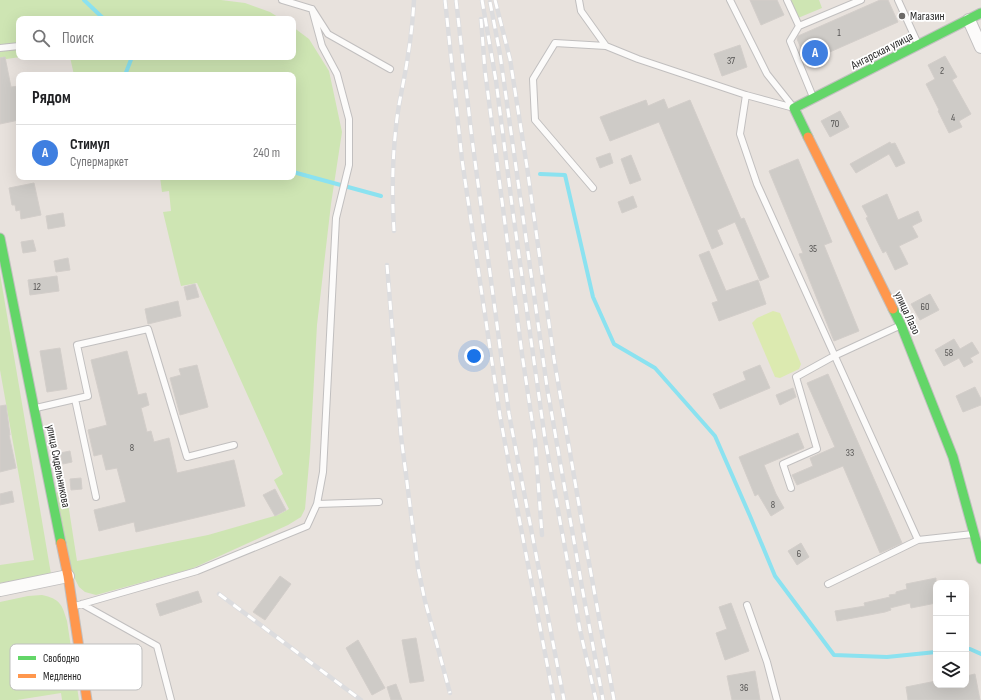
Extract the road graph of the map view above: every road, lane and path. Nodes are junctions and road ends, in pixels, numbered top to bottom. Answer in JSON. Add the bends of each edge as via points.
{"nodes":[{"id":1,"x":282,"y":0,"type":"edge"},
{"id":2,"x":579,"y":0,"type":"edge"},
{"id":3,"x":730,"y":0,"type":"edge"},
{"id":4,"x":788,"y":0,"type":"edge"},
{"id":5,"x":861,"y":0,"type":"edge"},
{"id":6,"x":898,"y":0,"type":"edge"},
{"id":7,"x":312,"y":9,"type":"junction"},
{"id":8,"x":981,"y":13,"type":"edge"},
{"id":9,"x":969,"y":20,"type":"junction"},
{"id":10,"x":799,"y":26,"type":"junction"},
{"id":11,"x":919,"y":45,"type":"junction"},
{"id":12,"x":16,"y":46,"type":"edge"},
{"id":13,"x":606,"y":46,"type":"junction"},
{"id":14,"x":981,"y":47,"type":"edge"},
{"id":15,"x":0,"y":48,"type":"edge"},
{"id":16,"x":390,"y":69,"type":"dead end"},
{"id":17,"x":746,"y":95,"type":"junction"},
{"id":18,"x":814,"y":98,"type":"junction"},
{"id":19,"x":794,"y":108,"type":"junction"},
{"id":20,"x":593,"y":188,"type":"dead end"},
{"id":21,"x":0,"y":238,"type":"edge"},
{"id":22,"x":901,"y":325,"type":"junction"},
{"id":23,"x":834,"y":356,"type":"junction"},
{"id":24,"x":74,"y":399,"type":"junction"},
{"id":25,"x":34,"y":408,"type":"junction"},
{"id":26,"x":234,"y":445,"type":"dead end"},
{"id":27,"x":791,"y":488,"type":"dead end"},
{"id":28,"x":96,"y":497,"type":"dead end"},
{"id":29,"x":379,"y":502,"type":"dead end"},
{"id":30,"x":317,"y":504,"type":"junction"},
{"id":31,"x":978,"y":532,"type":"edge"},
{"id":32,"x":918,"y":540,"type":"junction"},
{"id":33,"x":981,"y":559,"type":"edge"},
{"id":34,"x":68,"y":576,"type":"junction"},
{"id":35,"x":828,"y":584,"type":"dead end"},
{"id":36,"x":0,"y":590,"type":"edge"},
{"id":37,"x":747,"y":605,"type":"dead end"},
{"id":38,"x":77,"y":606,"type":"junction"},
{"id":39,"x":81,"y":644,"type":"edge"},
{"id":40,"x":86,"y":690,"type":"edge"},
{"id":41,"x":87,"y":700,"type":"edge"},
{"id":42,"x":171,"y":700,"type":"edge"},
{"id":43,"x":777,"y":700,"type":"edge"}],
"edges":[{"from":1,"to":7,"type":"lane"},
{"from":2,"to":13,"type":"lane","via":[[581,11]]},
{"from":3,"to":19,"type":"lane","via":[[767,74]]},
{"from":4,"to":10,"type":"lane"},
{"from":5,"to":10,"type":"lane"},
{"from":6,"to":11,"type":"lane"},
{"from":7,"to":16,"type":"lane","via":[[328,34]]},
{"from":7,"to":30,"type":"lane","via":[[322,46],[337,74],[349,119],[349,165],[336,218],[323,472]]},
{"from":8,"to":9,"type":"street","name":"Ангарская улица"},
{"from":9,"to":11,"type":"street","name":"Ангарская улица"},
{"from":9,"to":14,"type":"street"},
{"from":10,"to":18,"type":"lane","via":[[790,40]]},
{"from":11,"to":18,"type":"street","name":"Ангарская улица"},
{"from":12,"to":15,"type":"lane"},
{"from":13,"to":17,"type":"lane"},
{"from":13,"to":20,"type":"lane","via":[[555,42],[533,79],[535,120]]},
{"from":17,"to":19,"type":"lane"},
{"from":17,"to":23,"type":"lane","via":[[740,134],[757,184]]},
{"from":18,"to":19,"type":"street"},
{"from":19,"to":22,"type":"street","name":"улица Лазо"},
{"from":21,"to":25,"type":"street","name":"улица Сидельникова"},
{"from":22,"to":23,"type":"lane"},
{"from":22,"to":31,"type":"street","name":"улица Лазо","via":[[953,457]]},
{"from":23,"to":27,"type":"lane","via":[[796,377],[817,449],[782,464]]},
{"from":23,"to":32,"type":"lane"},
{"from":24,"to":25,"type":"lane"},
{"from":24,"to":26,"type":"lane","via":[[88,396],[77,345],[148,329],[187,457]]},
{"from":24,"to":28,"type":"lane"},
{"from":25,"to":34,"type":"street","name":"улица Сидельникова"},
{"from":29,"to":30,"type":"lane"},
{"from":30,"to":38,"type":"lane","via":[[307,526],[196,571]]},
{"from":31,"to":32,"type":"lane"},
{"from":31,"to":33,"type":"street","name":"улица Лазо"},
{"from":32,"to":35,"type":"lane"},
{"from":34,"to":36,"type":"street"},
{"from":34,"to":38,"type":"street","name":"улица Сидельникова"},
{"from":37,"to":43,"type":"lane"},
{"from":38,"to":39,"type":"street","name":"улица Сидельникова"},
{"from":38,"to":42,"type":"lane","via":[[157,646]]},
{"from":40,"to":41,"type":"street","name":"улица Сидельникова"}]}
